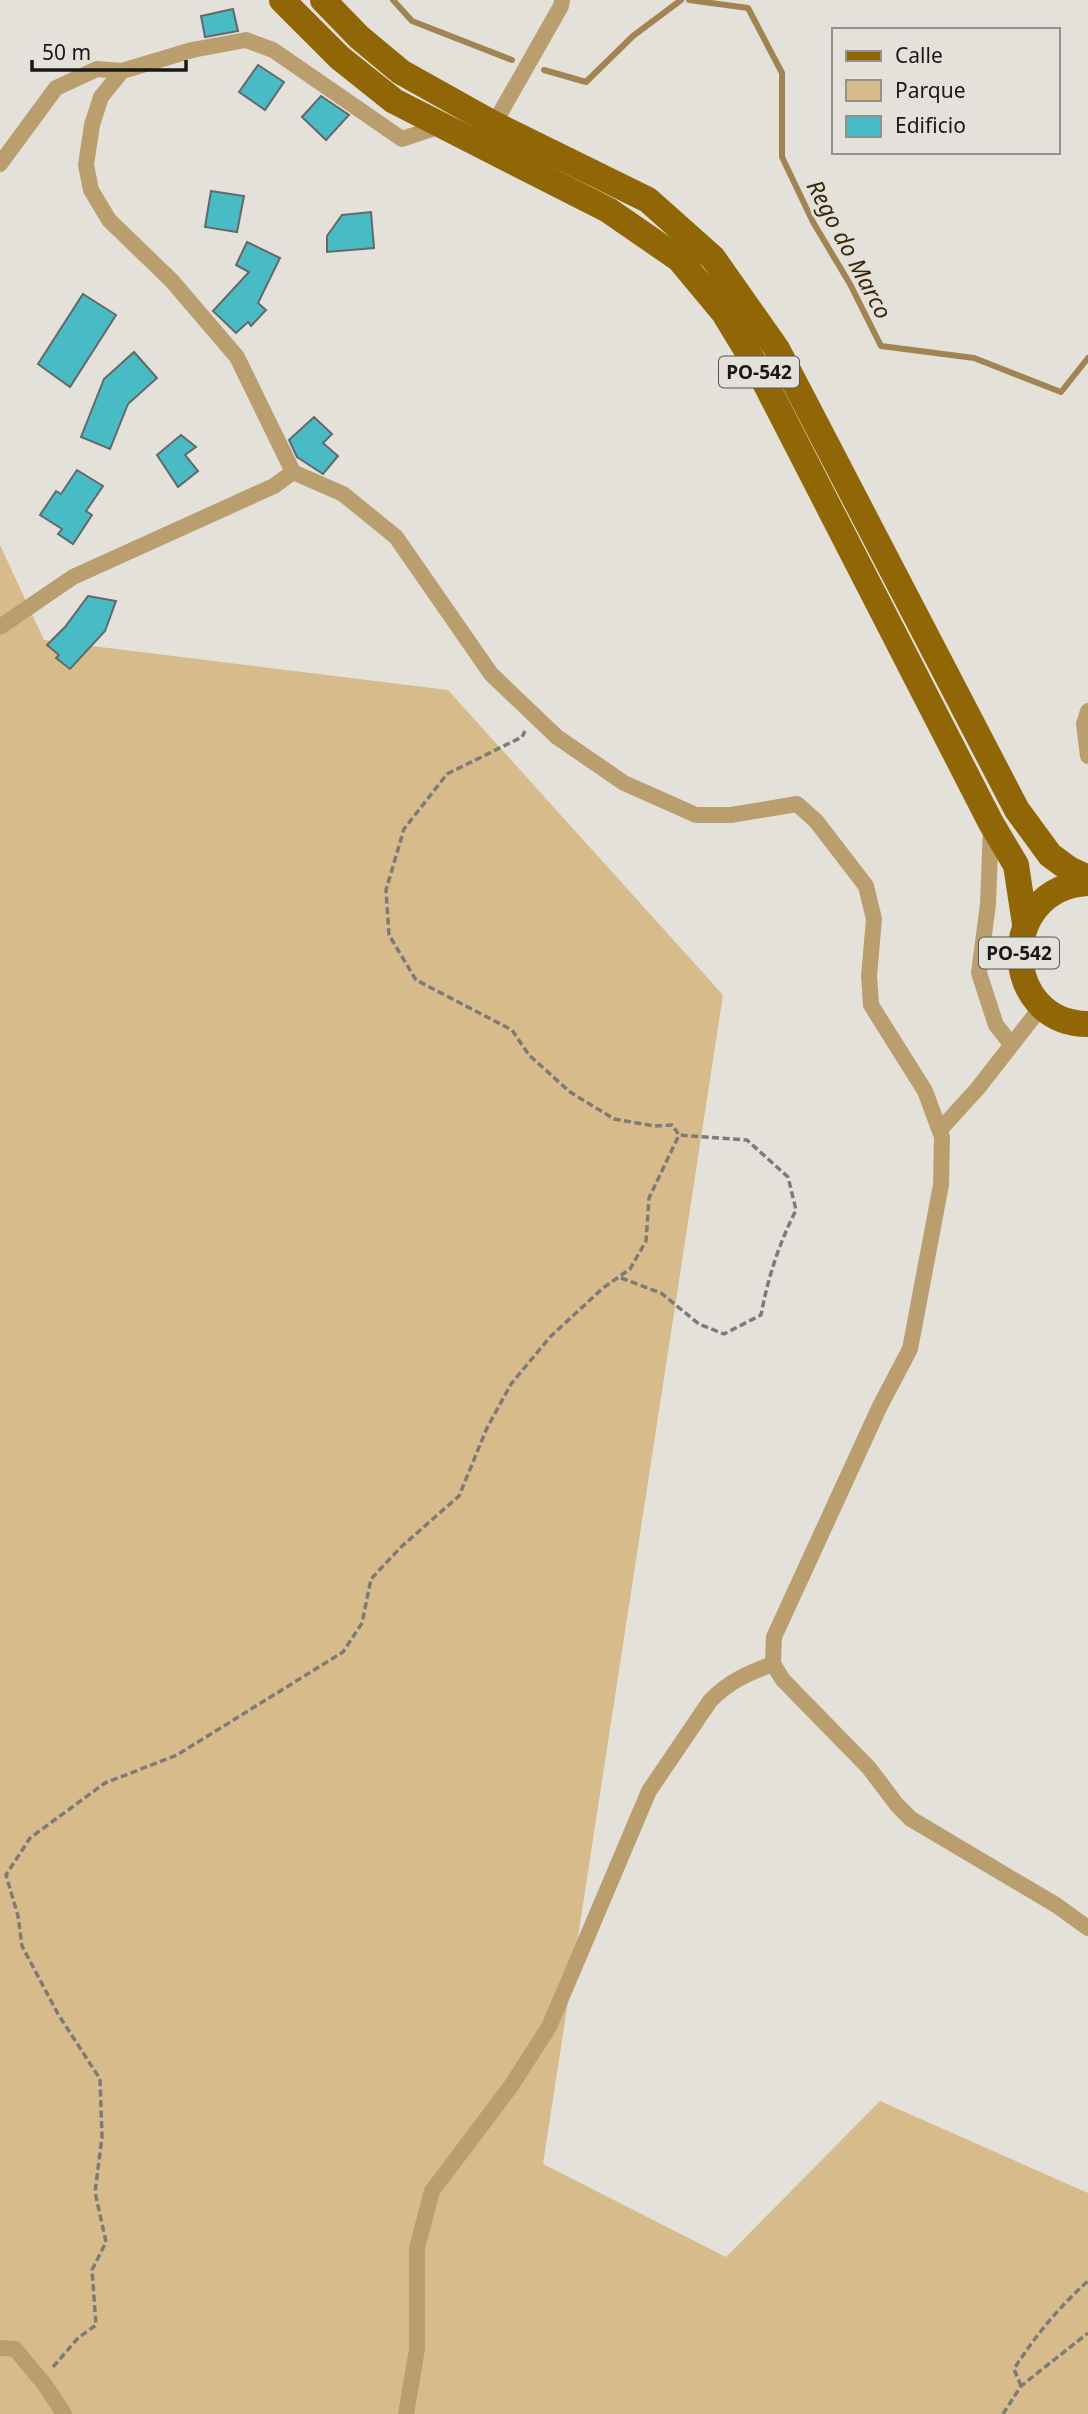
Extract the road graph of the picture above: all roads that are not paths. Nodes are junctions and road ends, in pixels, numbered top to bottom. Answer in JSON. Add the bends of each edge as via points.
{"nodes":[{"id":1,"x":282,"y":0,"type":"edge"},
{"id":2,"x":324,"y":0,"type":"edge"},
{"id":3,"x":562,"y":0,"type":"edge"},
{"id":4,"x":122,"y":71,"type":"junction"},
{"id":5,"x":494,"y":124,"type":"junction"},
{"id":6,"x":441,"y":126,"type":"junction"},
{"id":7,"x":0,"y":164,"type":"edge"},
{"id":8,"x":293,"y":472,"type":"junction"},
{"id":9,"x":0,"y":627,"type":"edge"},
{"id":10,"x":1088,"y":710,"type":"edge"},
{"id":11,"x":1088,"y":756,"type":"edge"},
{"id":12,"x":991,"y":823,"type":"junction"},
{"id":13,"x":1088,"y":880,"type":"edge"},
{"id":14,"x":1025,"y":924,"type":"junction"},
{"id":15,"x":1042,"y":1006,"type":"junction"},
{"id":16,"x":1088,"y":1024,"type":"edge"},
{"id":17,"x":1011,"y":1044,"type":"junction"},
{"id":18,"x":940,"y":1130,"type":"junction"},
{"id":19,"x":773,"y":1664,"type":"junction"},
{"id":20,"x":1088,"y":1928,"type":"edge"},
{"id":21,"x":0,"y":2348,"type":"edge"},
{"id":22,"x":64,"y":2414,"type":"edge"},
{"id":23,"x":406,"y":2414,"type":"edge"}],
"edges":[{"from":1,"to":6,"type":"main road","number":"PO-542","via":[[340,58],[394,101]]},
{"from":2,"to":5,"type":"main road","number":"PO-542","via":[[401,72]]},
{"from":3,"to":5,"type":"street"},
{"from":4,"to":6,"type":"street","via":[[246,40],[273,50],[402,139]]},
{"from":4,"to":7,"type":"street","via":[[97,69],[56,88]]},
{"from":4,"to":8,"type":"street","via":[[101,97],[92,125],[86,165],[91,190],[109,220],[172,281],[237,357]]},
{"from":5,"to":13,"type":"main road","number":"PO-542","via":[[648,201],[713,258],[777,349],[1017,810],[1050,855]]},
{"from":6,"to":12,"type":"main road","number":"PO-542","via":[[608,210],[679,259],[724,313],[758,369]]},
{"from":8,"to":9,"type":"street","via":[[274,486],[73,577]]},
{"from":8,"to":18,"type":"street","via":[[343,494],[396,537],[491,674],[557,737],[624,783],[696,815],[731,815],[797,804],[816,821],[866,886],[873,919],[871,1005],[925,1091]]},
{"from":10,"to":11,"type":"street","via":[[1084,724]]},
{"from":12,"to":14,"type":"main road","number":"PO-542","via":[[1016,865]]},
{"from":12,"to":17,"type":"street","via":[[979,974],[996,1026]]},
{"from":13,"to":14,"type":"main road","number":"PO-542","via":[[1055,891],[1037,905]]},
{"from":14,"to":15,"type":"main road","number":"PO-542","via":[[1019,959],[1023,976]]},
{"from":15,"to":16,"type":"main road","via":[[1068,1021]]},
{"from":15,"to":17,"type":"street"},
{"from":17,"to":18,"type":"street"},
{"from":18,"to":19,"type":"street","via":[[941,1185],[909,1349],[788,1603],[774,1637]]},
{"from":19,"to":20,"type":"street","via":[[911,1819]]},
{"from":19,"to":23,"type":"street","via":[[721,1689],[649,1791],[549,2027],[432,2191],[417,2248],[417,2348]]},
{"from":21,"to":22,"type":"street","via":[[15,2349]]}]}
